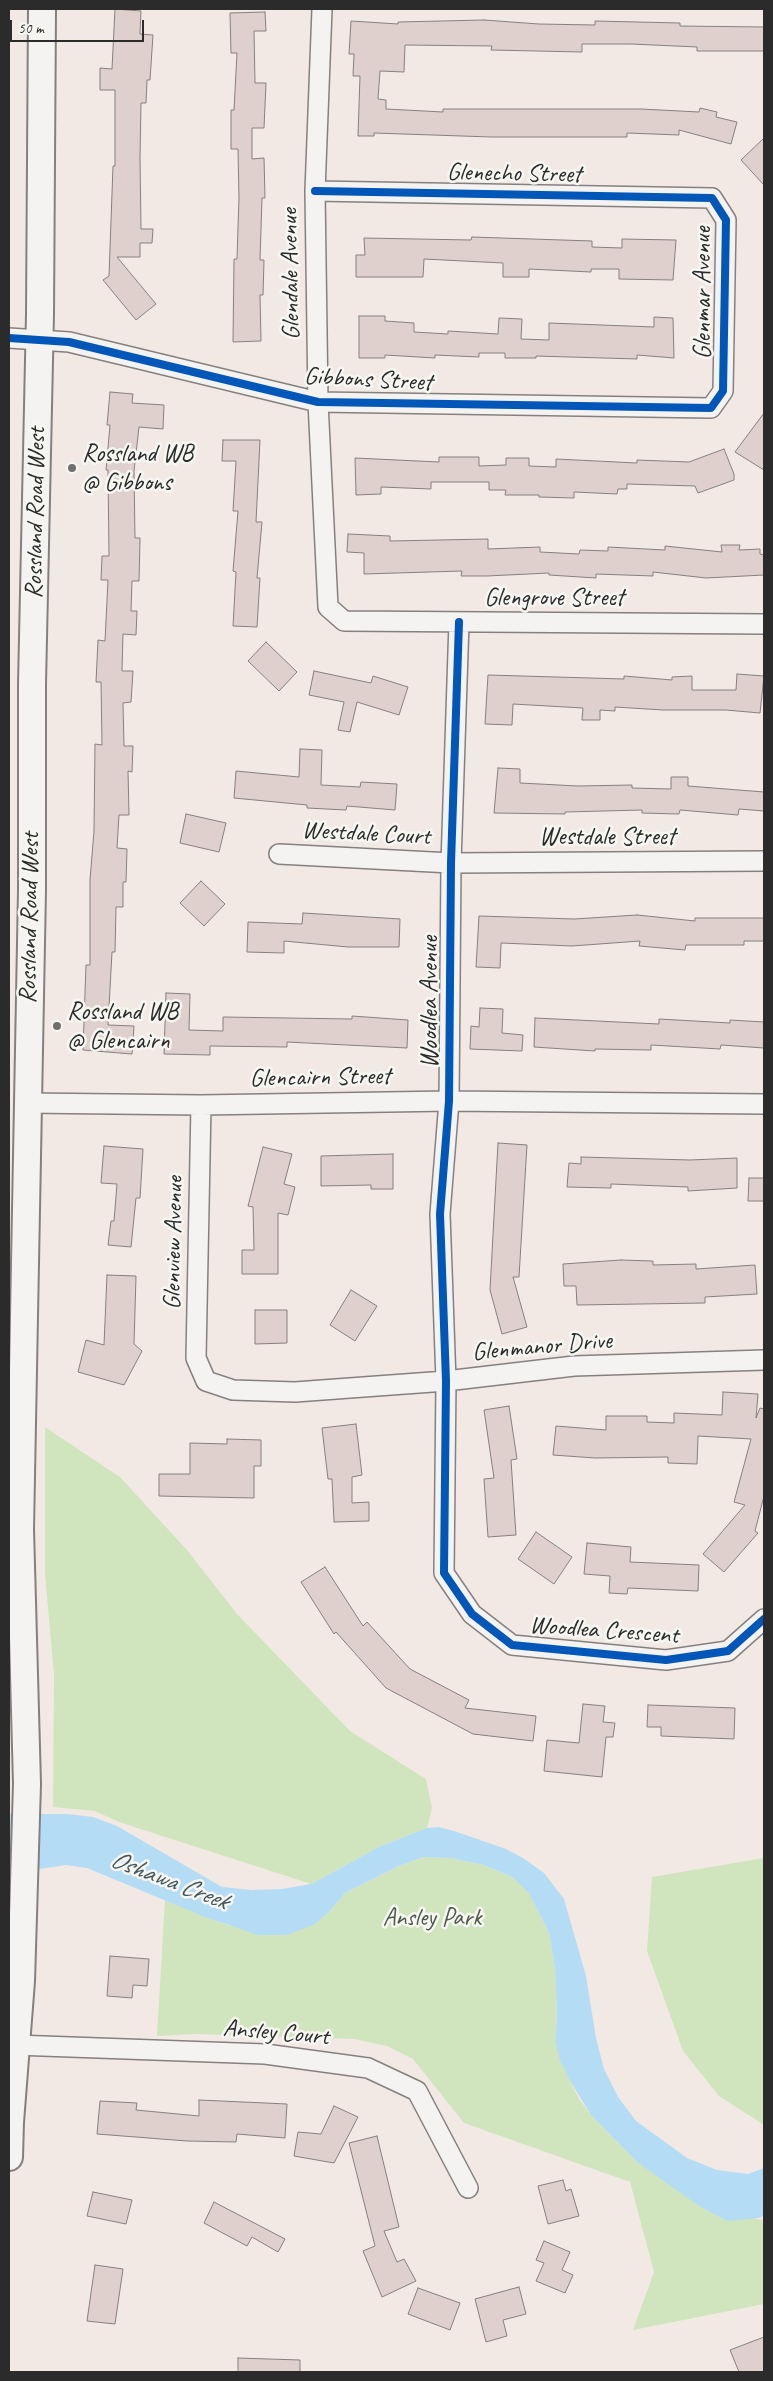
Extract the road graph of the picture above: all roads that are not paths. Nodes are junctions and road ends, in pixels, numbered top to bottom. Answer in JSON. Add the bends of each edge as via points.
{"nodes":[{"id":1,"x":42,"y":9,"type":"edge"},
{"id":2,"x":322,"y":9,"type":"edge"},
{"id":3,"x":315,"y":191,"type":"junction"},
{"id":4,"x":712,"y":198,"type":"joint"},
{"id":5,"x":9,"y":338,"type":"edge"},
{"id":6,"x":40,"y":340,"type":"junction"},
{"id":7,"x":724,"y":391,"type":"joint"},
{"id":8,"x":318,"y":402,"type":"junction"},
{"id":9,"x":344,"y":621,"type":"joint"},
{"id":10,"x":460,"y":622,"type":"junction"},
{"id":11,"x":764,"y":624,"type":"edge"},
{"id":12,"x":20,"y":685,"type":"edge"},
{"id":13,"x":279,"y":854,"type":"dead end"},
{"id":14,"x":764,"y":861,"type":"edge"},
{"id":15,"x":451,"y":863,"type":"junction"},
{"id":16,"x":449,"y":1101,"type":"junction"},
{"id":17,"x":26,"y":1102,"type":"junction"},
{"id":18,"x":764,"y":1104,"type":"edge"},
{"id":19,"x":201,"y":1105,"type":"junction"},
{"id":20,"x":764,"y":1360,"type":"edge"},
{"id":21,"x":206,"y":1381,"type":"joint"},
{"id":22,"x":446,"y":1381,"type":"junction"},
{"id":23,"x":764,"y":1619,"type":"edge"},
{"id":24,"x":15,"y":2045,"type":"junction"},
{"id":25,"x":9,"y":2157,"type":"edge"},
{"id":26,"x":468,"y":2188,"type":"dead end"}],
"edges":[{"from":1,"to":6,"type":"main road","name":"Rossland Road West"},
{"from":2,"to":3,"type":"street","name":"Glendale Avenue"},
{"from":3,"to":4,"type":"street","name":"Glenecho Street"},
{"from":3,"to":8,"type":"street","name":"Glendale Avenue"},
{"from":4,"to":7,"type":"street","name":"Glenmar Avenue","via":[[726,220]]},
{"from":5,"to":6,"type":"street","name":"Gibbons Street"},
{"from":6,"to":8,"type":"street","name":"Gibbons Street","via":[[69,342]]},
{"from":6,"to":12,"type":"main road","name":"Rossland Road West"},
{"from":7,"to":8,"type":"street","name":"Gibbons Street","via":[[711,408]]},
{"from":8,"to":9,"type":"street","name":"Glendale Avenue","via":[[328,607]]},
{"from":9,"to":10,"type":"street","name":"Glengrove Street"},
{"from":10,"to":11,"type":"street","name":"Glengrove Street"},
{"from":10,"to":15,"type":"street","name":"Woodlea Avenue"},
{"from":12,"to":17,"type":"main road","name":"Rossland Road West","via":[[32,890]]},
{"from":13,"to":15,"type":"street","name":"Westdale Court"},
{"from":14,"to":15,"type":"street","name":"Westdale Street"},
{"from":15,"to":16,"type":"street","name":"Woodlea Avenue"},
{"from":16,"to":18,"type":"street","name":"Glencairn Street"},
{"from":16,"to":19,"type":"street","name":"Glencairn Street"},
{"from":16,"to":22,"type":"street","name":"Woodlea Avenue","via":[[440,1214]]},
{"from":17,"to":19,"type":"street","name":"Glencairn Street"},
{"from":17,"to":24,"type":"main road","name":"Rossland Road West","via":[[20,1529],[27,1784],[25,1895]]},
{"from":19,"to":21,"type":"street","name":"Glenview Avenue","via":[[196,1358]]},
{"from":20,"to":22,"type":"street","name":"Glenmanor Drive","via":[[574,1366]]},
{"from":21,"to":22,"type":"street","name":"Glenmanor Drive","via":[[233,1390],[295,1392]]},
{"from":22,"to":23,"type":"street","name":"Woodlea Crescent","via":[[444,1573],[472,1614],[512,1645],[666,1660],[728,1651]]},
{"from":24,"to":25,"type":"main road","name":"Rossland Road West"},
{"from":24,"to":26,"type":"street","name":"Ansley Court","via":[[265,2054],[368,2068],[417,2091]]}]}
